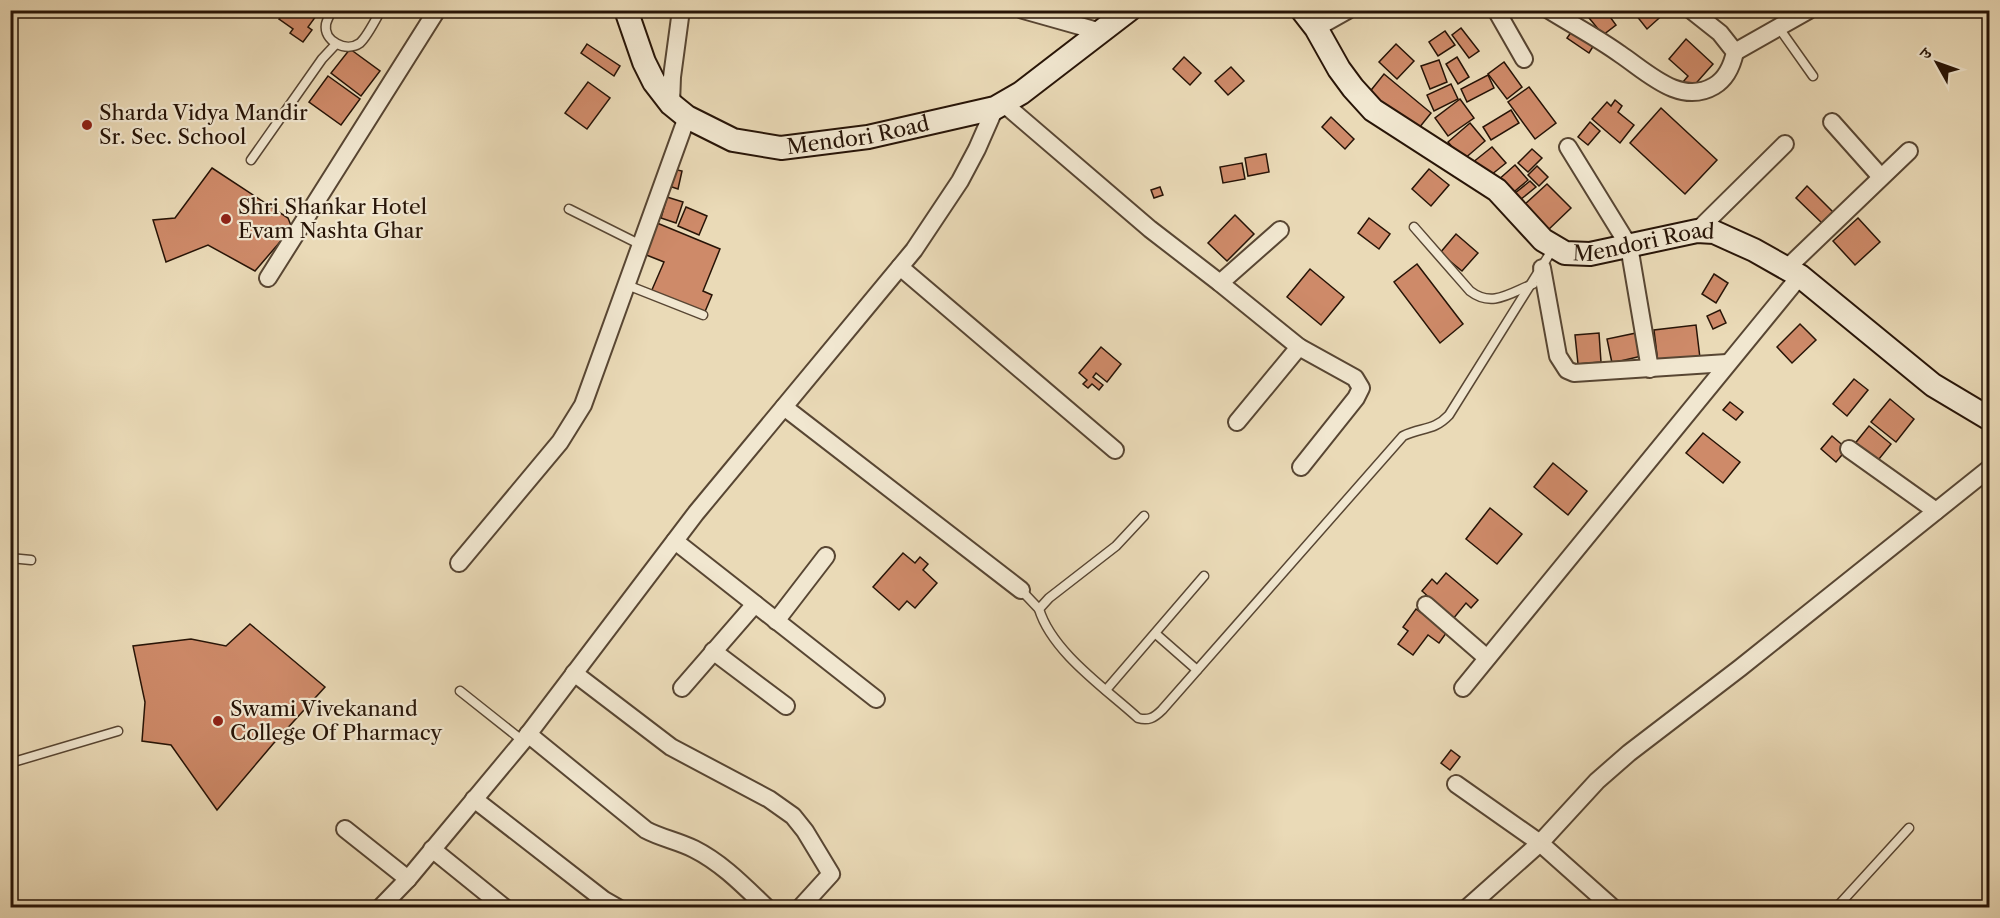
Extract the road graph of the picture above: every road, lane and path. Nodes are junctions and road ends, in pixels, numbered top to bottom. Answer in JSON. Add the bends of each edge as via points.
{"nodes":[{"id":1,"x":332,"y":10,"type":"edge"},
{"id":2,"x":381,"y":10,"type":"edge"},
{"id":3,"x":437,"y":10,"type":"edge"},
{"id":4,"x":626,"y":10,"type":"edge"},
{"id":5,"x":681,"y":10,"type":"edge"},
{"id":6,"x":1023,"y":10,"type":"edge"},
{"id":7,"x":1129,"y":10,"type":"edge"},
{"id":8,"x":1348,"y":10,"type":"edge"},
{"id":9,"x":1496,"y":10,"type":"edge"},
{"id":10,"x":1550,"y":10,"type":"edge"},
{"id":11,"x":1691,"y":10,"type":"edge"},
{"id":12,"x":1809,"y":10,"type":"edge"},
{"id":13,"x":1309,"y":19,"type":"edge"},
{"id":14,"x":1779,"y":28,"type":"junction"},
{"id":15,"x":1101,"y":32,"type":"junction"},
{"id":16,"x":336,"y":44,"type":"junction"},
{"id":17,"x":1735,"y":52,"type":"junction"},
{"id":18,"x":1524,"y":59,"type":"dead end"},
{"id":19,"x":1813,"y":76,"type":"dead end"},
{"id":20,"x":999,"y":106,"type":"junction"},
{"id":21,"x":679,"y":110,"type":"junction"},
{"id":22,"x":1832,"y":122,"type":"dead end"},
{"id":23,"x":1785,"y":144,"type":"dead end"},
{"id":24,"x":1568,"y":147,"type":"dead end"},
{"id":25,"x":1909,"y":151,"type":"dead end"},
{"id":26,"x":251,"y":160,"type":"dead end"},
{"id":27,"x":1881,"y":177,"type":"junction"},
{"id":28,"x":570,"y":209,"type":"dead end"},
{"id":29,"x":1413,"y":227,"type":"dead end"},
{"id":30,"x":1280,"y":230,"type":"dead end"},
{"id":31,"x":1697,"y":231,"type":"junction"},
{"id":32,"x":641,"y":244,"type":"junction"},
{"id":33,"x":1629,"y":246,"type":"junction"},
{"id":34,"x":1555,"y":247,"type":"junction"},
{"id":35,"x":900,"y":267,"type":"junction"},
{"id":36,"x":1542,"y":268,"type":"junction"},
{"id":37,"x":1793,"y":272,"type":"junction"},
{"id":38,"x":268,"y":278,"type":"dead end"},
{"id":39,"x":1220,"y":283,"type":"junction"},
{"id":40,"x":1533,"y":284,"type":"junction"},
{"id":41,"x":627,"y":285,"type":"junction"},
{"id":42,"x":703,"y":315,"type":"dead end"},
{"id":43,"x":1299,"y":348,"type":"junction"},
{"id":44,"x":1727,"y":363,"type":"junction"},
{"id":45,"x":1650,"y":369,"type":"junction"},
{"id":46,"x":784,"y":407,"type":"junction"},
{"id":47,"x":1987,"y":414,"type":"edge"},
{"id":48,"x":1237,"y":422,"type":"dead end"},
{"id":49,"x":1849,"y":448,"type":"dead end"},
{"id":50,"x":1115,"y":450,"type":"dead end"},
{"id":51,"x":1301,"y":467,"type":"dead end"},
{"id":52,"x":1989,"y":468,"type":"edge"},
{"id":53,"x":1936,"y":511,"type":"junction"},
{"id":54,"x":1144,"y":516,"type":"dead end"},
{"id":55,"x":675,"y":541,"type":"junction"},
{"id":56,"x":826,"y":556,"type":"dead end"},
{"id":57,"x":10,"y":558,"type":"edge"},
{"id":58,"x":31,"y":560,"type":"dead end"},
{"id":59,"x":459,"y":563,"type":"dead end"},
{"id":60,"x":1204,"y":576,"type":"dead end"},
{"id":61,"x":1021,"y":590,"type":"joint"},
{"id":62,"x":755,"y":604,"type":"junction"},
{"id":63,"x":1426,"y":605,"type":"dead end"},
{"id":64,"x":1039,"y":609,"type":"junction"},
{"id":65,"x":776,"y":621,"type":"junction"},
{"id":66,"x":1156,"y":634,"type":"junction"},
{"id":67,"x":713,"y":651,"type":"junction"},
{"id":68,"x":1487,"y":658,"type":"junction"},
{"id":69,"x":1197,"y":670,"type":"junction"},
{"id":70,"x":574,"y":673,"type":"junction"},
{"id":71,"x":682,"y":688,"type":"dead end"},
{"id":72,"x":1463,"y":688,"type":"dead end"},
{"id":73,"x":1106,"y":690,"type":"junction"},
{"id":74,"x":460,"y":692,"type":"dead end"},
{"id":75,"x":876,"y":699,"type":"dead end"},
{"id":76,"x":786,"y":706,"type":"dead end"},
{"id":77,"x":118,"y":731,"type":"dead end"},
{"id":78,"x":526,"y":738,"type":"junction"},
{"id":79,"x":10,"y":763,"type":"edge"},
{"id":80,"x":1456,"y":784,"type":"dead end"},
{"id":81,"x":474,"y":799,"type":"junction"},
{"id":82,"x":1909,"y":828,"type":"dead end"},
{"id":83,"x":345,"y":829,"type":"dead end"},
{"id":84,"x":1540,"y":843,"type":"junction"},
{"id":85,"x":432,"y":849,"type":"junction"},
{"id":86,"x":408,"y":879,"type":"junction"},
{"id":87,"x":380,"y":908,"type":"edge"},
{"id":88,"x":505,"y":908,"type":"edge"},
{"id":89,"x":618,"y":908,"type":"edge"},
{"id":90,"x":767,"y":908,"type":"edge"},
{"id":91,"x":800,"y":908,"type":"edge"},
{"id":92,"x":1467,"y":908,"type":"edge"},
{"id":93,"x":1613,"y":908,"type":"edge"},
{"id":94,"x":1836,"y":908,"type":"edge"}],
"edges":[{"from":1,"to":16,"type":"lane","via":[[326,25]]},
{"from":2,"to":16,"type":"lane","via":[[360,43],[347,47]]},
{"from":3,"to":38,"type":"street"},
{"from":4,"to":21,"type":"main road","name":"Mendori Road","via":[[654,82]]},
{"from":5,"to":21,"type":"street","via":[[672,77]]},
{"from":6,"to":15,"type":"street"},
{"from":7,"to":15,"type":"main road","name":"Mendori Road"},
{"from":8,"to":13,"type":"street"},
{"from":9,"to":18,"type":"street"},
{"from":10,"to":17,"type":"street","via":[[1661,83],[1685,93],[1704,92],[1719,83],[1732,66]]},
{"from":11,"to":17,"type":"street","via":[[1720,33]]},
{"from":12,"to":14,"type":"street"},
{"from":13,"to":34,"type":"main road","name":"Mendori Road","via":[[1339,69],[1373,110],[1497,190],[1543,240]]},
{"from":14,"to":17,"type":"street"},
{"from":14,"to":19,"type":"lane"},
{"from":15,"to":20,"type":"main road","name":"Mendori Road"},
{"from":16,"to":26,"type":"lane"},
{"from":20,"to":21,"type":"main road","name":"Mendori Road","via":[[868,137],[781,148],[734,140]]},
{"from":20,"to":35,"type":"street","via":[[960,181]]},
{"from":20,"to":39,"type":"street"},
{"from":21,"to":32,"type":"street"},
{"from":22,"to":27,"type":"street"},
{"from":23,"to":31,"type":"street"},
{"from":24,"to":33,"type":"street"},
{"from":25,"to":27,"type":"street"},
{"from":27,"to":37,"type":"street"},
{"from":28,"to":32,"type":"lane"},
{"from":29,"to":40,"type":"lane","via":[[1479,298],[1490,300]]},
{"from":30,"to":39,"type":"street"},
{"from":31,"to":33,"type":"main road","name":"Mendori Road"},
{"from":31,"to":37,"type":"main road","name":"Mendori Road","via":[[1714,232]]},
{"from":32,"to":41,"type":"street"},
{"from":33,"to":34,"type":"main road","name":"Mendori Road","via":[[1590,254],[1565,253]]},
{"from":33,"to":45,"type":"street"},
{"from":34,"to":36,"type":"lane"},
{"from":35,"to":46,"type":"street"},
{"from":35,"to":50,"type":"street"},
{"from":36,"to":40,"type":"lane"},
{"from":36,"to":45,"type":"street","via":[[1558,356],[1567,370],[1574,373]]},
{"from":37,"to":44,"type":"street"},
{"from":37,"to":47,"type":"main road","name":"Mendori Road","via":[[1933,386]]},
{"from":39,"to":43,"type":"street"},
{"from":40,"to":69,"type":"lane","via":[[1449,415],[1431,429],[1403,436]]},
{"from":41,"to":42,"type":"lane"},
{"from":41,"to":59,"type":"street","via":[[574,422]]},
{"from":43,"to":48,"type":"street"},
{"from":43,"to":51,"type":"street","via":[[1355,378],[1361,388]]},
{"from":44,"to":45,"type":"street"},
{"from":44,"to":68,"type":"street"},
{"from":46,"to":55,"type":"street"},
{"from":46,"to":61,"type":"street"},
{"from":49,"to":53,"type":"street"},
{"from":52,"to":53,"type":"street"},
{"from":53,"to":84,"type":"street","via":[[1629,753],[1597,781]]},
{"from":54,"to":64,"type":"lane","via":[[1116,546]]},
{"from":55,"to":62,"type":"street"},
{"from":55,"to":70,"type":"street"},
{"from":56,"to":65,"type":"street"},
{"from":57,"to":58,"type":"lane"},
{"from":60,"to":66,"type":"lane"},
{"from":61,"to":64,"type":"lane"},
{"from":62,"to":65,"type":"street"},
{"from":62,"to":67,"type":"street"},
{"from":63,"to":68,"type":"street"},
{"from":64,"to":73,"type":"lane","via":[[1057,645]]},
{"from":65,"to":75,"type":"street"},
{"from":66,"to":69,"type":"lane"},
{"from":66,"to":73,"type":"lane"},
{"from":67,"to":71,"type":"street"},
{"from":67,"to":76,"type":"street"},
{"from":68,"to":72,"type":"street"},
{"from":69,"to":73,"type":"lane","via":[[1156,716],[1146,720],[1138,718]]},
{"from":70,"to":78,"type":"street"},
{"from":70,"to":91,"type":"street","via":[[671,747],[793,816],[831,874]]},
{"from":74,"to":78,"type":"lane"},
{"from":77,"to":79,"type":"lane"},
{"from":78,"to":81,"type":"street"},
{"from":78,"to":90,"type":"street","via":[[646,830],[714,861]]},
{"from":80,"to":84,"type":"street"},
{"from":81,"to":85,"type":"street"},
{"from":81,"to":89,"type":"street"},
{"from":82,"to":94,"type":"lane"},
{"from":83,"to":86,"type":"street"},
{"from":84,"to":92,"type":"street"},
{"from":84,"to":93,"type":"street"},
{"from":85,"to":86,"type":"street"},
{"from":85,"to":88,"type":"street"},
{"from":86,"to":87,"type":"street"}]}
